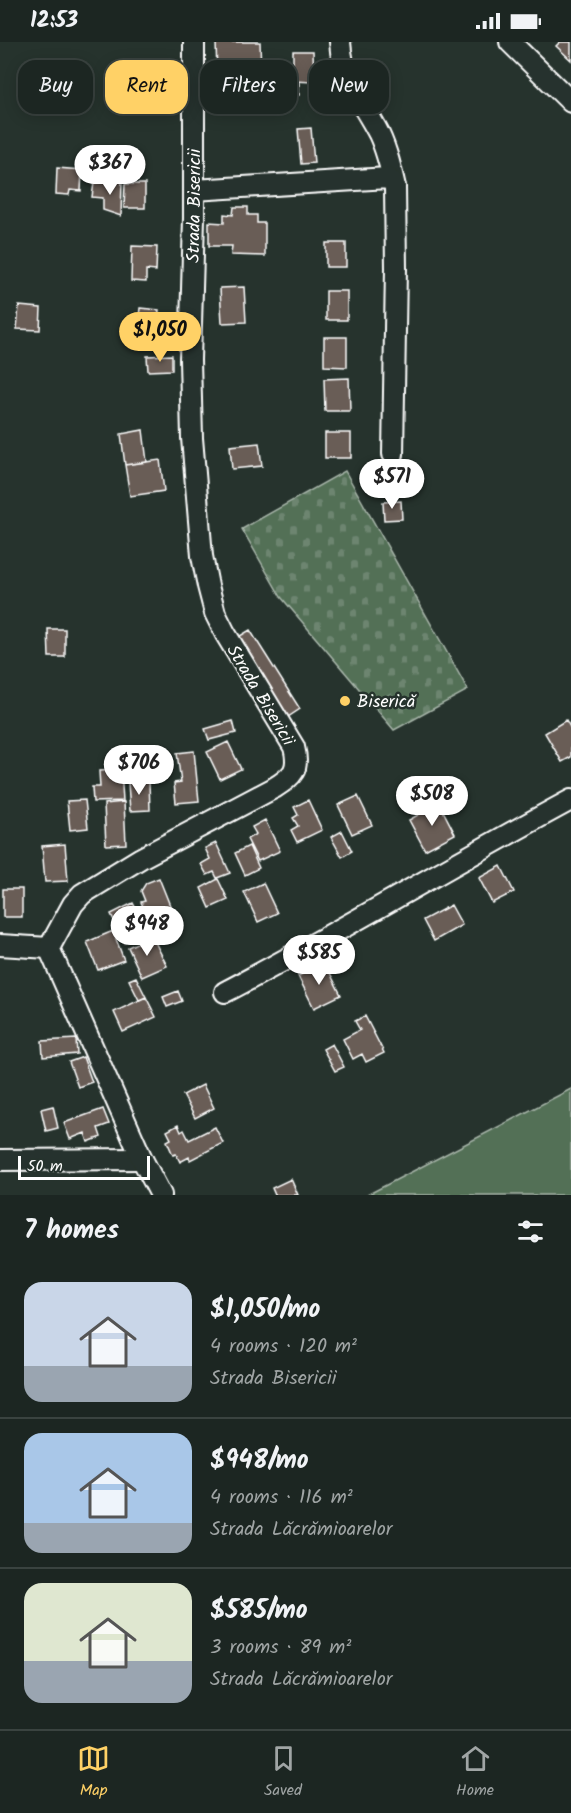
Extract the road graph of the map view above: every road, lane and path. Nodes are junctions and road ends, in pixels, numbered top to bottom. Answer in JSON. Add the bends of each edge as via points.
{"nodes":[{"id":1,"x":194,"y":42,"type":"edge"},
{"id":2,"x":339,"y":42,"type":"edge"},
{"id":3,"x":510,"y":42,"type":"edge"},
{"id":4,"x":571,"y":102,"type":"edge"},
{"id":5,"x":395,"y":187,"type":"junction"},
{"id":6,"x":194,"y":190,"type":"junction"},
{"id":7,"x":393,"y":454,"type":"dead end"},
{"id":8,"x":571,"y":800,"type":"edge"},
{"id":9,"x":0,"y":945,"type":"edge"},
{"id":10,"x":50,"y":948,"type":"junction"},
{"id":11,"x":225,"y":992,"type":"dead end"},
{"id":12,"x":142,"y":1159,"type":"junction"},
{"id":13,"x":0,"y":1160,"type":"edge"},
{"id":14,"x":161,"y":1195,"type":"edge"}],
"edges":[{"from":1,"to":6,"type":"street","name":"Strada Bisericii"},
{"from":2,"to":5,"type":"street","via":[[350,87],[379,134]]},
{"from":3,"to":4,"type":"street"},
{"from":5,"to":6,"type":"street","via":[[388,178]]},
{"from":5,"to":7,"type":"street"},
{"from":6,"to":10,"type":"street","name":"Strada Bisericii","via":[[190,396],[198,518],[208,586],[225,633],[294,747],[296,768],[274,788],[141,858],[82,894]]},
{"from":8,"to":11,"type":"street"},
{"from":9,"to":10,"type":"street"},
{"from":10,"to":12,"type":"street"},
{"from":12,"to":13,"type":"street"},
{"from":12,"to":14,"type":"street"}]}
